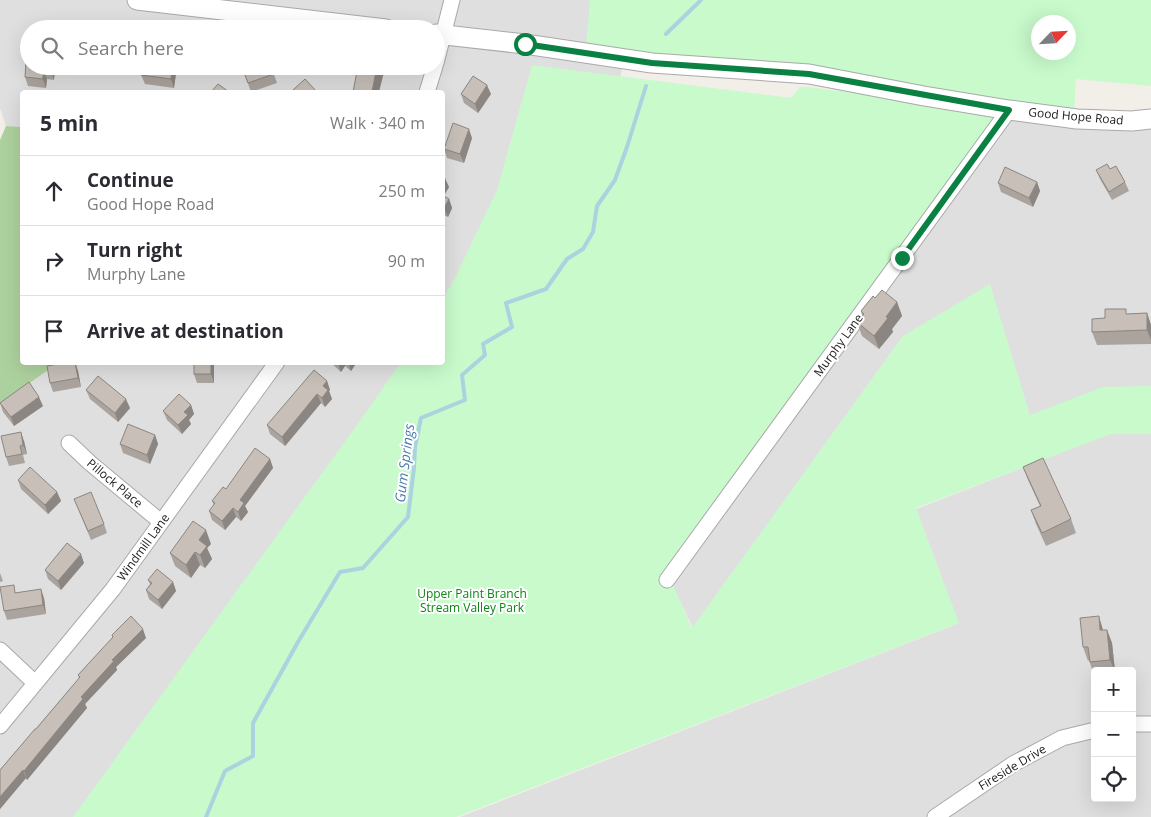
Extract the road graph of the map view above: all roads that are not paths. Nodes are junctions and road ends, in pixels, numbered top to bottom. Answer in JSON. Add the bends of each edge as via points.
{"nodes":[{"id":1,"x":137,"y":0,"type":"edge"},
{"id":2,"x":452,"y":0,"type":"edge"},
{"id":3,"x":309,"y":20,"type":"edge"},
{"id":4,"x":445,"y":20,"type":"edge"},
{"id":5,"x":445,"y":36,"type":"edge"},
{"id":6,"x":432,"y":75,"type":"edge"},
{"id":7,"x":428,"y":90,"type":"edge"},
{"id":8,"x":1009,"y":110,"type":"junction"},
{"id":9,"x":1151,"y":119,"type":"edge"},
{"id":10,"x":275,"y":365,"type":"edge"},
{"id":11,"x":69,"y":443,"type":"dead end"},
{"id":12,"x":161,"y":522,"type":"junction"},
{"id":13,"x":667,"y":580,"type":"dead end"},
{"id":14,"x":0,"y":650,"type":"edge"},
{"id":15,"x":35,"y":683,"type":"junction"},
{"id":16,"x":1136,"y":724,"type":"edge"},
{"id":17,"x":1151,"y":724,"type":"edge"},
{"id":18,"x":0,"y":726,"type":"edge"},
{"id":19,"x":1091,"y":731,"type":"edge"},
{"id":20,"x":935,"y":817,"type":"edge"}],
"edges":[{"from":1,"to":3,"type":"street"},
{"from":2,"to":4,"type":"street"},
{"from":5,"to":8,"type":"street","name":"Good Hope Road","via":[[652,63],[809,74]]},
{"from":6,"to":7,"type":"street"},
{"from":8,"to":9,"type":"street","name":"Good Hope Road","via":[[1077,119],[1132,122]]},
{"from":8,"to":13,"type":"street","name":"Murphy Lane"},
{"from":10,"to":12,"type":"street","name":"Windmill Lane"},
{"from":11,"to":12,"type":"street","name":"Pillock Place"},
{"from":12,"to":15,"type":"street","name":"Windmill Lane","via":[[113,589]]},
{"from":14,"to":15,"type":"street"},
{"from":15,"to":18,"type":"street","name":"Windmill Lane"},
{"from":16,"to":17,"type":"street"},
{"from":19,"to":20,"type":"street","name":"Fireside Drive","via":[[1062,738],[1013,764]]}]}
